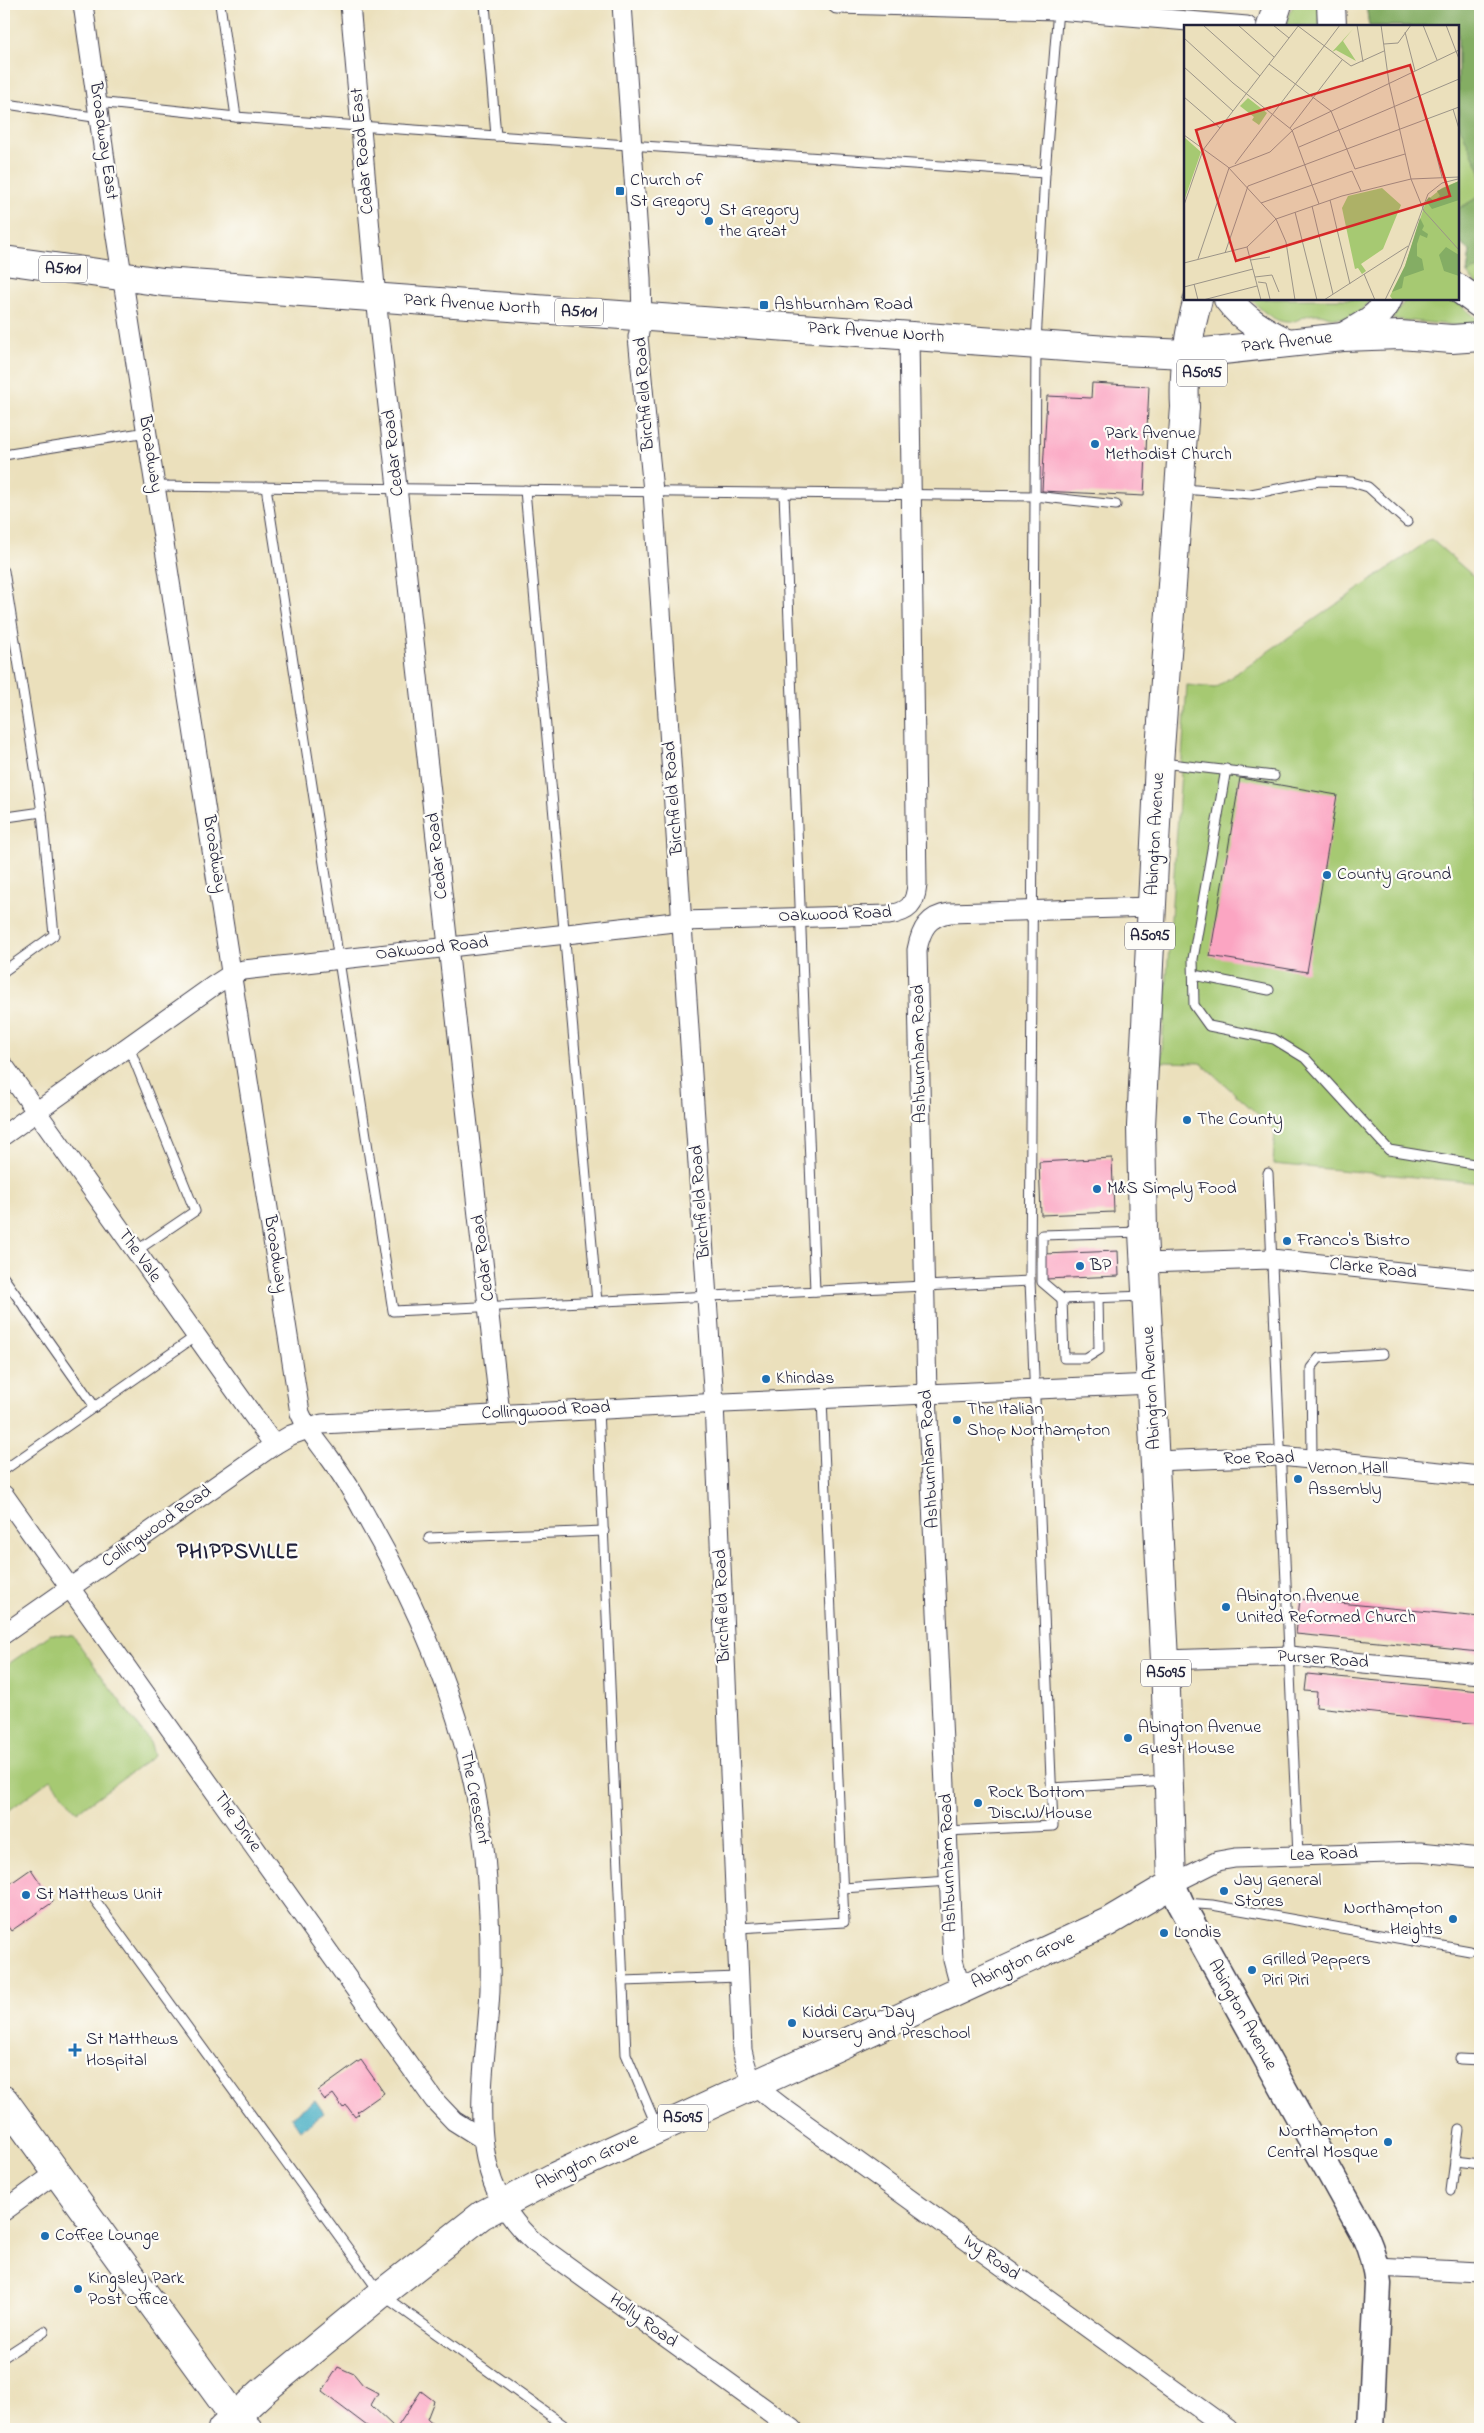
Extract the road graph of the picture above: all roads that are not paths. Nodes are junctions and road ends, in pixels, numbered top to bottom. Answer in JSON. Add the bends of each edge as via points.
{"nodes":[{"id":1,"x":83,"y":4,"type":"edge"},
{"id":2,"x":220,"y":4,"type":"edge"},
{"id":3,"x":350,"y":4,"type":"edge"},
{"id":4,"x":485,"y":4,"type":"edge"},
{"id":5,"x":622,"y":4,"type":"edge"},
{"id":6,"x":836,"y":4,"type":"edge"},
{"id":7,"x":1278,"y":4,"type":"edge"},
{"id":8,"x":1331,"y":4,"type":"edge"},
{"id":9,"x":1059,"y":7,"type":"edge"},
{"id":10,"x":1237,"y":25,"type":"edge"},
{"id":11,"x":1271,"y":25,"type":"edge"},
{"id":12,"x":1332,"y":25,"type":"edge"},
{"id":13,"x":6,"y":104,"type":"dead end"},
{"id":14,"x":99,"y":110,"type":"junction"},
{"id":15,"x":236,"y":117,"type":"junction"},
{"id":16,"x":361,"y":126,"type":"junction"},
{"id":17,"x":496,"y":136,"type":"junction"},
{"id":18,"x":632,"y":144,"type":"junction"},
{"id":19,"x":1045,"y":173,"type":"junction"},
{"id":20,"x":4,"y":260,"type":"edge"},
{"id":21,"x":123,"y":278,"type":"junction"},
{"id":22,"x":1459,"y":282,"type":"edge"},
{"id":23,"x":1480,"y":286,"type":"edge"},
{"id":24,"x":1459,"y":289,"type":"edge"},
{"id":25,"x":376,"y":298,"type":"junction"},
{"id":26,"x":1198,"y":300,"type":"edge"},
{"id":27,"x":1229,"y":300,"type":"edge"},
{"id":28,"x":1387,"y":300,"type":"edge"},
{"id":29,"x":1480,"y":304,"type":"edge"},
{"id":30,"x":642,"y":318,"type":"junction"},
{"id":31,"x":909,"y":336,"type":"junction"},
{"id":32,"x":1343,"y":337,"type":"junction"},
{"id":33,"x":1480,"y":337,"type":"edge"},
{"id":34,"x":1452,"y":339,"type":"junction"},
{"id":35,"x":1286,"y":342,"type":"junction"},
{"id":36,"x":1036,"y":343,"type":"junction"},
{"id":37,"x":1480,"y":348,"type":"edge"},
{"id":38,"x":1230,"y":349,"type":"junction"},
{"id":39,"x":1121,"y":351,"type":"junction"},
{"id":40,"x":1186,"y":354,"type":"junction"},
{"id":41,"x":1185,"y":413,"type":"junction"},
{"id":42,"x":147,"y":432,"type":"junction"},
{"id":43,"x":4,"y":455,"type":"edge"},
{"id":44,"x":155,"y":486,"type":"junction"},
{"id":45,"x":266,"y":487,"type":"junction"},
{"id":46,"x":398,"y":489,"type":"junction"},
{"id":47,"x":1179,"y":489,"type":"junction"},
{"id":48,"x":525,"y":490,"type":"junction"},
{"id":49,"x":653,"y":491,"type":"junction"},
{"id":50,"x":784,"y":493,"type":"junction"},
{"id":51,"x":912,"y":495,"type":"junction"},
{"id":52,"x":1034,"y":496,"type":"junction"},
{"id":53,"x":1116,"y":505,"type":"dead end"},
{"id":54,"x":1407,"y":522,"type":"dead end"},
{"id":55,"x":4,"y":571,"type":"edge"},
{"id":56,"x":1160,"y":763,"type":"junction"},
{"id":57,"x":1226,"y":769,"type":"junction"},
{"id":58,"x":1274,"y":776,"type":"dead end"},
{"id":59,"x":4,"y":812,"type":"edge"},
{"id":60,"x":42,"y":812,"type":"junction"},
{"id":61,"x":1152,"y":907,"type":"junction"},
{"id":62,"x":1032,"y":910,"type":"junction"},
{"id":63,"x":800,"y":916,"type":"junction"},
{"id":64,"x":683,"y":921,"type":"junction"},
{"id":65,"x":565,"y":934,"type":"junction"},
{"id":66,"x":448,"y":947,"type":"junction"},
{"id":67,"x":339,"y":959,"type":"junction"},
{"id":68,"x":4,"y":971,"type":"edge"},
{"id":69,"x":233,"y":973,"type":"junction"},
{"id":70,"x":1194,"y":975,"type":"junction"},
{"id":71,"x":1269,"y":990,"type":"dead end"},
{"id":72,"x":129,"y":1047,"type":"junction"},
{"id":73,"x":4,"y":1066,"type":"edge"},
{"id":74,"x":36,"y":1112,"type":"junction"},
{"id":75,"x":4,"y":1135,"type":"edge"},
{"id":76,"x":1480,"y":1165,"type":"edge"},
{"id":77,"x":1268,"y":1173,"type":"dead end"},
{"id":78,"x":1144,"y":1232,"type":"junction"},
{"id":79,"x":136,"y":1251,"type":"junction"},
{"id":80,"x":1271,"y":1259,"type":"junction"},
{"id":81,"x":1145,"y":1263,"type":"junction"},
{"id":82,"x":4,"y":1278,"type":"edge"},
{"id":83,"x":1480,"y":1280,"type":"edge"},
{"id":84,"x":1030,"y":1281,"type":"junction"},
{"id":85,"x":924,"y":1286,"type":"junction"},
{"id":86,"x":814,"y":1292,"type":"junction"},
{"id":87,"x":1147,"y":1296,"type":"junction"},
{"id":88,"x":707,"y":1297,"type":"junction"},
{"id":89,"x":1098,"y":1297,"type":"junction"},
{"id":90,"x":1062,"y":1299,"type":"junction"},
{"id":91,"x":597,"y":1302,"type":"junction"},
{"id":92,"x":489,"y":1306,"type":"junction"},
{"id":93,"x":196,"y":1336,"type":"junction"},
{"id":94,"x":1383,"y":1354,"type":"dead end"},
{"id":95,"x":1152,"y":1384,"type":"junction"},
{"id":96,"x":1034,"y":1389,"type":"junction"},
{"id":97,"x":927,"y":1394,"type":"junction"},
{"id":98,"x":822,"y":1399,"type":"junction"},
{"id":99,"x":714,"y":1403,"type":"junction"},
{"id":100,"x":95,"y":1407,"type":"junction"},
{"id":101,"x":598,"y":1409,"type":"junction"},
{"id":102,"x":500,"y":1414,"type":"junction"},
{"id":103,"x":307,"y":1429,"type":"junction"},
{"id":104,"x":274,"y":1445,"type":"junction"},
{"id":105,"x":1280,"y":1456,"type":"junction"},
{"id":106,"x":1312,"y":1459,"type":"junction"},
{"id":107,"x":1156,"y":1462,"type":"junction"},
{"id":108,"x":4,"y":1470,"type":"edge"},
{"id":109,"x":1480,"y":1476,"type":"edge"},
{"id":110,"x":4,"y":1495,"type":"edge"},
{"id":111,"x":604,"y":1531,"type":"junction"},
{"id":112,"x":429,"y":1538,"type":"dead end"},
{"id":113,"x":70,"y":1587,"type":"junction"},
{"id":114,"x":4,"y":1634,"type":"edge"},
{"id":115,"x":1290,"y":1656,"type":"junction"},
{"id":116,"x":1165,"y":1660,"type":"junction"},
{"id":117,"x":1480,"y":1674,"type":"edge"},
{"id":118,"x":1170,"y":1780,"type":"junction"},
{"id":119,"x":1052,"y":1788,"type":"junction"},
{"id":120,"x":947,"y":1831,"type":"junction"},
{"id":121,"x":1298,"y":1856,"type":"junction"},
{"id":122,"x":1480,"y":1858,"type":"edge"},
{"id":123,"x":949,"y":1881,"type":"junction"},
{"id":124,"x":843,"y":1888,"type":"junction"},
{"id":125,"x":90,"y":1893,"type":"dead end"},
{"id":126,"x":1176,"y":1893,"type":"junction"},
{"id":127,"x":736,"y":1928,"type":"junction"},
{"id":128,"x":1470,"y":1951,"type":"dead end"},
{"id":129,"x":739,"y":1977,"type":"junction"},
{"id":130,"x":623,"y":1981,"type":"junction"},
{"id":131,"x":961,"y":1990,"type":"junction"},
{"id":132,"x":1460,"y":2059,"type":"dead end"},
{"id":133,"x":1480,"y":2060,"type":"edge"},
{"id":134,"x":754,"y":2085,"type":"junction"},
{"id":135,"x":4,"y":2100,"type":"edge"},
{"id":136,"x":658,"y":2130,"type":"junction"},
{"id":137,"x":1460,"y":2130,"type":"dead end"},
{"id":138,"x":481,"y":2138,"type":"junction"},
{"id":139,"x":1455,"y":2161,"type":"junction"},
{"id":140,"x":1480,"y":2164,"type":"edge"},
{"id":141,"x":56,"y":2173,"type":"junction"},
{"id":142,"x":1451,"y":2191,"type":"dead end"},
{"id":143,"x":502,"y":2203,"type":"junction"},
{"id":144,"x":4,"y":2211,"type":"edge"},
{"id":145,"x":1376,"y":2267,"type":"junction"},
{"id":146,"x":1480,"y":2272,"type":"edge"},
{"id":147,"x":381,"y":2294,"type":"junction"},
{"id":148,"x":44,"y":2331,"type":"dead end"},
{"id":149,"x":4,"y":2358,"type":"edge"},
{"id":150,"x":235,"y":2426,"type":"edge"},
{"id":151,"x":569,"y":2429,"type":"edge"},
{"id":152,"x":793,"y":2429,"type":"edge"},
{"id":153,"x":1228,"y":2429,"type":"edge"},
{"id":154,"x":1371,"y":2429,"type":"edge"}],
"edges":[{"from":1,"to":14,"type":"street","name":"Broadway East"},
{"from":2,"to":15,"type":"lane"},
{"from":3,"to":16,"type":"street","name":"Cedar Road East"},
{"from":4,"to":17,"type":"lane"},
{"from":5,"to":18,"type":"street","name":"Birchfield Road"},
{"from":6,"to":9,"type":"street"},
{"from":7,"to":11,"type":"main road"},
{"from":8,"to":12,"type":"main road"},
{"from":9,"to":10,"type":"street"},
{"from":9,"to":19,"type":"lane"},
{"from":13,"to":14,"type":"lane"},
{"from":14,"to":15,"type":"lane"},
{"from":14,"to":21,"type":"street","name":"Broadway East"},
{"from":15,"to":16,"type":"lane"},
{"from":16,"to":17,"type":"lane"},
{"from":16,"to":25,"type":"street","name":"Cedar Road East"},
{"from":17,"to":18,"type":"lane"},
{"from":18,"to":19,"type":"lane"},
{"from":18,"to":30,"type":"street","name":"Birchfield Road"},
{"from":19,"to":36,"type":"lane"},
{"from":20,"to":21,"type":"main road","name":"Park Avenue North","number":"A5101"},
{"from":21,"to":25,"type":"main road","name":"Park Avenue North","number":"A5101"},
{"from":21,"to":42,"type":"street","name":"Broadway"},
{"from":22,"to":23,"type":"main road"},
{"from":24,"to":29,"type":"main road"},
{"from":25,"to":30,"type":"main road","name":"Park Avenue North","number":"A5101"},
{"from":25,"to":46,"type":"street","name":"Cedar Road"},
{"from":26,"to":39,"type":"main road","number":"A5095","via":[[1184,324],[1170,334]]},
{"from":26,"to":40,"type":"main road","name":"Abington Avenue","number":"A5095"},
{"from":27,"to":35,"type":"main road","via":[[1245,318]]},
{"from":28,"to":32,"type":"main road","via":[[1376,316]]},
{"from":30,"to":31,"type":"main road","name":"Park Avenue North","number":"A5101"},
{"from":30,"to":49,"type":"street","name":"Birchfield Road","via":[[638,337]]},
{"from":31,"to":36,"type":"main road","name":"Park Avenue North","number":"A5101"},
{"from":31,"to":51,"type":"street"},
{"from":32,"to":34,"type":"main road","name":"Park Avenue","via":[[1400,334]]},
{"from":32,"to":35,"type":"main road","name":"Park Avenue"},
{"from":33,"to":34,"type":"main road"},
{"from":34,"to":37,"type":"main road"},
{"from":35,"to":38,"type":"main road","name":"Park Avenue","number":"A5101"},
{"from":36,"to":39,"type":"main road","name":"Park Avenue North","number":"A5101"},
{"from":36,"to":52,"type":"lane"},
{"from":38,"to":40,"type":"main road","name":"Park Avenue","number":"A5101"},
{"from":38,"to":41,"type":"main road","number":"A5095","via":[[1204,371]]},
{"from":39,"to":40,"type":"main road","name":"Park Avenue","number":"A5101"},
{"from":39,"to":41,"type":"main road","number":"A5101","via":[[1148,361],[1164,372]]},
{"from":40,"to":41,"type":"main road","name":"Abington Avenue","number":"A5095","via":[[1183,377]]},
{"from":41,"to":47,"type":"main road","name":"Abington Avenue","number":"A5095"},
{"from":42,"to":43,"type":"lane"},
{"from":42,"to":44,"type":"street","name":"Broadway"},
{"from":44,"to":45,"type":"lane"},
{"from":44,"to":69,"type":"street","name":"Broadway"},
{"from":45,"to":46,"type":"lane"},
{"from":45,"to":67,"type":"lane"},
{"from":46,"to":48,"type":"lane"},
{"from":46,"to":66,"type":"street","name":"Cedar Road"},
{"from":47,"to":54,"type":"lane","via":[[1251,494],[1319,481],[1352,482],[1368,487]]},
{"from":47,"to":56,"type":"main road","name":"Abington Avenue","number":"A5095"},
{"from":48,"to":49,"type":"lane"},
{"from":48,"to":65,"type":"lane"},
{"from":49,"to":50,"type":"lane"},
{"from":49,"to":64,"type":"street","name":"Birchfield Road"},
{"from":50,"to":51,"type":"lane"},
{"from":50,"to":63,"type":"lane"},
{"from":51,"to":52,"type":"lane"},
{"from":51,"to":63,"type":"street","name":"Oakwood Road","via":[[916,899],[911,908],[888,915]]},
{"from":52,"to":53,"type":"lane"},
{"from":52,"to":62,"type":"lane"},
{"from":55,"to":60,"type":"lane"},
{"from":56,"to":57,"type":"lane"},
{"from":56,"to":61,"type":"main road","name":"Abington Avenue","number":"A5095"},
{"from":57,"to":58,"type":"lane"},
{"from":57,"to":70,"type":"lane","via":[[1193,959]]},
{"from":59,"to":60,"type":"lane","via":[[7,817]]},
{"from":60,"to":68,"type":"lane","via":[[54,935]]},
{"from":61,"to":62,"type":"street"},
{"from":61,"to":78,"type":"main road","name":"Abington Avenue","number":"A5095","via":[[1140,1126]]},
{"from":62,"to":84,"type":"lane"},
{"from":62,"to":85,"type":"street","name":"Ashburnham Road","via":[[940,914],[924,927],[917,950]]},
{"from":63,"to":64,"type":"street","name":"Oakwood Road"},
{"from":63,"to":86,"type":"lane"},
{"from":64,"to":65,"type":"street","name":"Oakwood Road"},
{"from":64,"to":88,"type":"street","name":"Birchfield Road"},
{"from":65,"to":66,"type":"street","name":"Oakwood Road"},
{"from":65,"to":91,"type":"lane"},
{"from":66,"to":67,"type":"street","name":"Oakwood Road"},
{"from":66,"to":92,"type":"street","name":"Cedar Road"},
{"from":67,"to":69,"type":"street","name":"Oakwood Road"},
{"from":67,"to":92,"type":"lane","via":[[393,1311]]},
{"from":69,"to":72,"type":"street","name":"Oakwood Road"},
{"from":69,"to":103,"type":"street","name":"Broadway","via":[[300,1413]]},
{"from":70,"to":71,"type":"lane"},
{"from":70,"to":76,"type":"lane","via":[[1194,1005],[1209,1026],[1274,1039],[1305,1058],[1389,1150]]},
{"from":72,"to":74,"type":"street","name":"Oakwood Road"},
{"from":72,"to":79,"type":"lane","via":[[194,1211]]},
{"from":73,"to":74,"type":"street","name":"The Vale"},
{"from":74,"to":75,"type":"street","name":"Oakwood Road"},
{"from":74,"to":79,"type":"street","name":"The Vale"},
{"from":77,"to":80,"type":"lane"},
{"from":78,"to":81,"type":"main road","name":"Abington Avenue","number":"A5095"},
{"from":78,"to":90,"type":"lane","via":[[1042,1235],[1042,1282]]},
{"from":79,"to":93,"type":"street","name":"The Vale"},
{"from":80,"to":81,"type":"street","name":"Clarke Road"},
{"from":80,"to":83,"type":"street","name":"Clarke Road"},
{"from":80,"to":105,"type":"lane"},
{"from":81,"to":87,"type":"main road","name":"Abington Avenue","number":"A5095"},
{"from":82,"to":100,"type":"lane"},
{"from":84,"to":85,"type":"lane"},
{"from":84,"to":96,"type":"lane"},
{"from":85,"to":86,"type":"lane"},
{"from":85,"to":97,"type":"street","name":"Ashburnham Road"},
{"from":86,"to":88,"type":"lane"},
{"from":87,"to":89,"type":"lane"},
{"from":87,"to":95,"type":"main road","name":"Abington Avenue","number":"A5095"},
{"from":88,"to":91,"type":"lane"},
{"from":88,"to":99,"type":"street","name":"Birchfield Road"},
{"from":89,"to":90,"type":"lane"},
{"from":89,"to":90,"type":"lane","via":[[1099,1350],[1086,1358],[1064,1358]]},
{"from":91,"to":92,"type":"lane"},
{"from":92,"to":102,"type":"street","name":"Cedar Road"},
{"from":93,"to":100,"type":"lane"},
{"from":93,"to":104,"type":"street","name":"The Vale"},
{"from":94,"to":106,"type":"lane","via":[[1319,1358],[1314,1362],[1311,1368]]},
{"from":95,"to":96,"type":"street","name":"Collingwood Road"},
{"from":95,"to":107,"type":"main road","name":"Abington Avenue","number":"A5095"},
{"from":96,"to":97,"type":"street","name":"Collingwood Road"},
{"from":96,"to":119,"type":"lane"},
{"from":97,"to":98,"type":"street","name":"Collingwood Road"},
{"from":97,"to":120,"type":"street","name":"Ashburnham Road"},
{"from":98,"to":99,"type":"street","name":"Collingwood Road"},
{"from":98,"to":124,"type":"lane"},
{"from":99,"to":101,"type":"street","name":"Collingwood Road"},
{"from":99,"to":127,"type":"street","name":"Birchfield Road"},
{"from":100,"to":108,"type":"lane"},
{"from":101,"to":102,"type":"street","name":"Collingwood Road"},
{"from":101,"to":111,"type":"lane"},
{"from":102,"to":103,"type":"street","name":"Collingwood Road","via":[[336,1422]]},
{"from":103,"to":104,"type":"street","name":"Collingwood Road"},
{"from":103,"to":138,"type":"street","name":"The Crescent","via":[[353,1493],[390,1556],[448,1689],[461,1733],[485,1854],[490,1919],[490,1990]]},
{"from":104,"to":113,"type":"street","name":"Collingwood Road"},
{"from":105,"to":106,"type":"street","name":"Roe Road"},
{"from":105,"to":107,"type":"street","name":"Roe Road"},
{"from":105,"to":115,"type":"lane"},
{"from":106,"to":109,"type":"street","name":"Roe Road"},
{"from":107,"to":116,"type":"main road","name":"Abington Avenue","number":"A5095"},
{"from":110,"to":113,"type":"street","name":"The Drive"},
{"from":111,"to":112,"type":"lane"},
{"from":111,"to":130,"type":"lane"},
{"from":113,"to":114,"type":"street","name":"Collingwood Road"},
{"from":113,"to":138,"type":"street","name":"The Drive","via":[[434,2100],[454,2121]]},
{"from":115,"to":116,"type":"street","name":"Purser Road"},
{"from":115,"to":117,"type":"street","name":"Purser Road"},
{"from":115,"to":121,"type":"lane"},
{"from":116,"to":118,"type":"main road","name":"Abington Avenue","number":"A5095"},
{"from":118,"to":119,"type":"lane"},
{"from":118,"to":126,"type":"main road","name":"Abington Avenue","number":"A5095"},
{"from":119,"to":120,"type":"lane","via":[[1053,1826]]},
{"from":120,"to":123,"type":"street","name":"Ashburnham Road"},
{"from":121,"to":122,"type":"street","name":"Lea Road","via":[[1420,1852]]},
{"from":121,"to":126,"type":"street","name":"Lea Road","via":[[1218,1861]]},
{"from":123,"to":124,"type":"lane"},
{"from":123,"to":131,"type":"street","name":"Ashburnham Road","via":[[953,1960]]},
{"from":124,"to":127,"type":"lane","via":[[844,1922]]},
{"from":125,"to":147,"type":"lane"},
{"from":126,"to":128,"type":"lane","via":[[1212,1905]]},
{"from":126,"to":131,"type":"main road","name":"Abington Grove","number":"A5095"},
{"from":126,"to":145,"type":"main road","name":"Abington Avenue","via":[[1365,2236]]},
{"from":127,"to":129,"type":"street","name":"Birchfield Road"},
{"from":129,"to":130,"type":"lane"},
{"from":129,"to":134,"type":"street","name":"Birchfield Road","via":[[742,2050]]},
{"from":130,"to":136,"type":"lane","via":[[626,2054]]},
{"from":131,"to":134,"type":"main road","name":"Abington Grove","number":"A5095"},
{"from":132,"to":133,"type":"lane"},
{"from":134,"to":136,"type":"main road","name":"Abington Grove","number":"A5095"},
{"from":134,"to":153,"type":"street","name":"Ivy Road"},
{"from":135,"to":141,"type":"main road"},
{"from":136,"to":143,"type":"main road","name":"Abington Grove","number":"A5095"},
{"from":137,"to":139,"type":"lane"},
{"from":138,"to":143,"type":"street","name":"The Crescent"},
{"from":139,"to":140,"type":"lane"},
{"from":139,"to":142,"type":"lane"},
{"from":141,"to":144,"type":"street"},
{"from":141,"to":150,"type":"main road"},
{"from":143,"to":147,"type":"main road","name":"Abington Grove","number":"A5095","via":[[482,2214]]},
{"from":143,"to":152,"type":"street","name":"Holly Road","via":[[515,2226],[534,2242]]},
{"from":145,"to":146,"type":"street"},
{"from":145,"to":154,"type":"main road","name":"Abington Avenue","via":[[1378,2284]]},
{"from":147,"to":150,"type":"main road","name":"Abington Grove","number":"A5095","via":[[262,2392]]},
{"from":147,"to":151,"type":"lane"},
{"from":148,"to":149,"type":"lane"}]}
